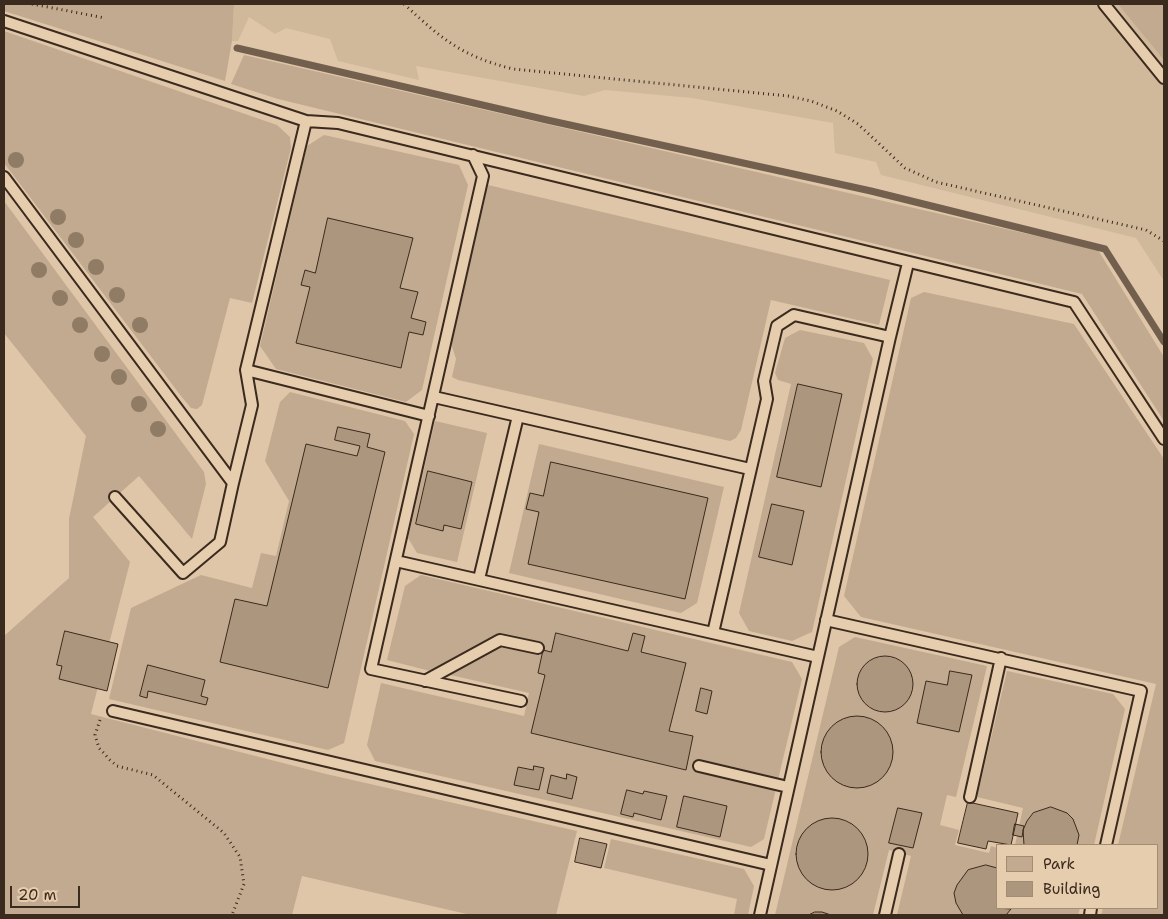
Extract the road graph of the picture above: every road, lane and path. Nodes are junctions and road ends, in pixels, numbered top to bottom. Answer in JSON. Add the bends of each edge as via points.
{"nodes":[{"id":1,"x":32,"y":4,"type":"edge"},
{"id":2,"x":404,"y":4,"type":"edge"},
{"id":3,"x":1104,"y":4,"type":"edge"},
{"id":4,"x":105,"y":18,"type":"dead end"},
{"id":5,"x":4,"y":21,"type":"edge"},
{"id":6,"x":1164,"y":78,"type":"edge"},
{"id":7,"x":306,"y":121,"type":"junction"},
{"id":8,"x":473,"y":155,"type":"junction"},
{"id":9,"x":4,"y":177,"type":"edge"},
{"id":10,"x":1164,"y":241,"type":"edge"},
{"id":11,"x":908,"y":263,"type":"junction"},
{"id":12,"x":890,"y":337,"type":"junction"},
{"id":13,"x":246,"y":370,"type":"junction"},
{"id":14,"x":434,"y":396,"type":"junction"},
{"id":15,"x":429,"y":416,"type":"junction"},
{"id":16,"x":518,"y":416,"type":"junction"},
{"id":17,"x":1164,"y":439,"type":"edge"},
{"id":18,"x":750,"y":469,"type":"junction"},
{"id":19,"x":233,"y":483,"type":"junction"},
{"id":20,"x":115,"y":497,"type":"dead end"},
{"id":21,"x":396,"y":561,"type":"junction"},
{"id":22,"x":479,"y":579,"type":"junction"},
{"id":23,"x":826,"y":620,"type":"junction"},
{"id":24,"x":713,"y":633,"type":"junction"},
{"id":25,"x":538,"y":648,"type":"dead end"},
{"id":26,"x":818,"y":657,"type":"junction"},
{"id":27,"x":1001,"y":658,"type":"junction"},
{"id":28,"x":425,"y":681,"type":"junction"},
{"id":29,"x":521,"y":701,"type":"dead end"},
{"id":30,"x":113,"y":712,"type":"joint"},
{"id":31,"x":699,"y":766,"type":"dead end"},
{"id":32,"x":788,"y":787,"type":"junction"},
{"id":33,"x":970,"y":797,"type":"dead end"},
{"id":34,"x":1106,"y":844,"type":"edge"},
{"id":35,"x":898,"y":854,"type":"dead end"},
{"id":36,"x":771,"y":865,"type":"junction"},
{"id":37,"x":232,"y":915,"type":"edge"},
{"id":38,"x":760,"y":915,"type":"edge"},
{"id":39,"x":885,"y":915,"type":"edge"}],
"edges":[{"from":1,"to":4,"type":"path"},
{"from":2,"to":10,"type":"path","via":[[446,42],[492,64],[513,69],[788,96],[811,101],[858,124],[906,168],[936,182],[1146,230]]},
{"from":3,"to":6,"type":"lane"},
{"from":5,"to":7,"type":"lane"},
{"from":7,"to":8,"type":"lane","via":[[338,123]]},
{"from":7,"to":13,"type":"lane"},
{"from":8,"to":11,"type":"lane"},
{"from":8,"to":14,"type":"lane","via":[[482,176]]},
{"from":9,"to":19,"type":"lane"},
{"from":11,"to":12,"type":"lane"},
{"from":11,"to":17,"type":"lane","via":[[1074,302]]},
{"from":12,"to":18,"type":"lane","via":[[794,315],[777,326],[764,380],[767,399]]},
{"from":12,"to":23,"type":"lane"},
{"from":13,"to":15,"type":"lane"},
{"from":13,"to":19,"type":"lane","via":[[252,405]]},
{"from":14,"to":15,"type":"lane"},
{"from":14,"to":16,"type":"lane"},
{"from":15,"to":21,"type":"lane"},
{"from":16,"to":18,"type":"lane"},
{"from":16,"to":22,"type":"lane"},
{"from":18,"to":24,"type":"lane"},
{"from":19,"to":20,"type":"lane","via":[[220,542],[183,573]]},
{"from":21,"to":22,"type":"lane"},
{"from":21,"to":28,"type":"lane","via":[[371,670]]},
{"from":22,"to":24,"type":"lane"},
{"from":23,"to":26,"type":"lane"},
{"from":23,"to":27,"type":"lane"},
{"from":24,"to":26,"type":"lane"},
{"from":25,"to":28,"type":"lane","via":[[500,640]]},
{"from":26,"to":32,"type":"lane"},
{"from":27,"to":33,"type":"lane"},
{"from":27,"to":34,"type":"lane","via":[[1141,691]]},
{"from":28,"to":29,"type":"lane"},
{"from":30,"to":36,"type":"lane"},
{"from":30,"to":37,"type":"path","via":[[99,720],[94,735],[99,748],[117,766],[153,775],[224,832],[240,857],[244,884]]},
{"from":31,"to":32,"type":"lane"},
{"from":32,"to":36,"type":"lane"},
{"from":35,"to":39,"type":"lane"},
{"from":36,"to":38,"type":"lane"}]}
